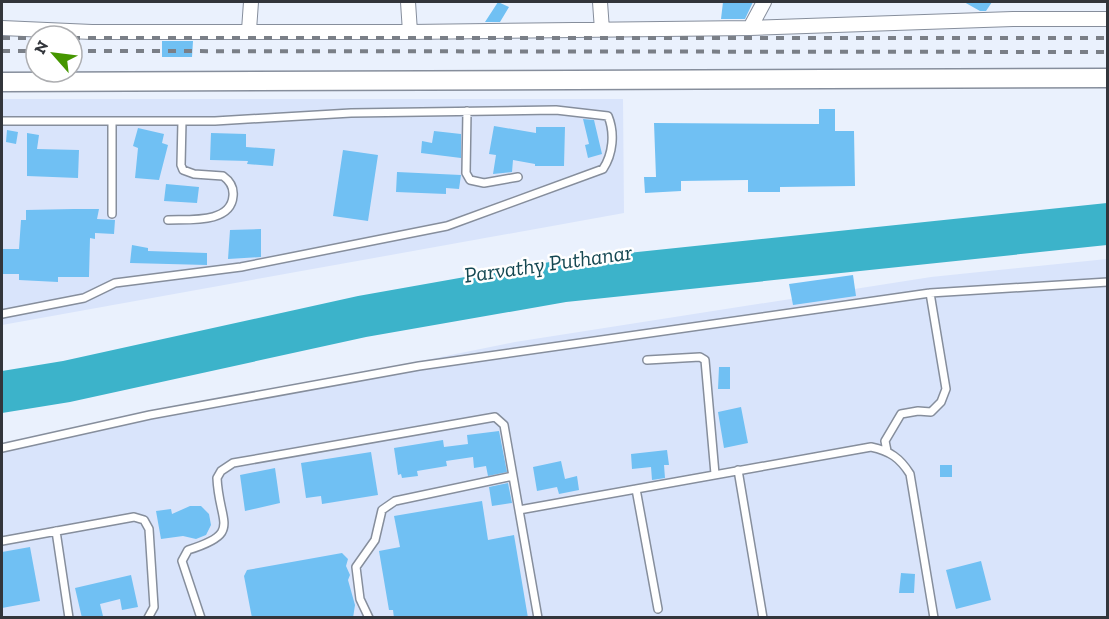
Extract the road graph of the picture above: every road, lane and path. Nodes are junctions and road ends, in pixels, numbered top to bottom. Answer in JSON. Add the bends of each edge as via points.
{"nodes":[{"id":1,"x":251,"y":2,"type":"edge"},
{"id":2,"x":408,"y":2,"type":"edge"},
{"id":3,"x":600,"y":2,"type":"edge"},
{"id":4,"x":764,"y":2,"type":"edge"},
{"id":5,"x":1107,"y":19,"type":"edge"},
{"id":6,"x":2,"y":28,"type":"edge"},
{"id":7,"x":750,"y":28,"type":"junction"},
{"id":8,"x":249,"y":30,"type":"junction"},
{"id":9,"x":602,"y":30,"type":"junction"},
{"id":10,"x":410,"y":32,"type":"junction"},
{"id":11,"x":1107,"y":78,"type":"edge"},
{"id":12,"x":2,"y":82,"type":"edge"},
{"id":13,"x":467,"y":111,"type":"junction"},
{"id":14,"x":2,"y":121,"type":"edge"},
{"id":15,"x":182,"y":121,"type":"junction"},
{"id":16,"x":112,"y":122,"type":"junction"},
{"id":17,"x":518,"y":177,"type":"dead end"},
{"id":18,"x":111,"y":214,"type":"dead end"},
{"id":19,"x":168,"y":220,"type":"dead end"},
{"id":20,"x":1107,"y":282,"type":"edge"},
{"id":21,"x":930,"y":293,"type":"junction"},
{"id":22,"x":2,"y":314,"type":"edge"},
{"id":23,"x":647,"y":360,"type":"dead end"},
{"id":24,"x":2,"y":448,"type":"edge"},
{"id":25,"x":887,"y":451,"type":"junction"},
{"id":26,"x":738,"y":470,"type":"junction"},
{"id":27,"x":715,"y":474,"type":"junction"},
{"id":28,"x":513,"y":476,"type":"junction"},
{"id":29,"x":636,"y":489,"type":"junction"},
{"id":30,"x":519,"y":510,"type":"junction"},
{"id":31,"x":56,"y":531,"type":"junction"},
{"id":32,"x":2,"y":541,"type":"edge"},
{"id":33,"x":658,"y":609,"type":"dead end"},
{"id":34,"x":69,"y":618,"type":"edge"},
{"id":35,"x":148,"y":618,"type":"edge"},
{"id":36,"x":201,"y":618,"type":"edge"},
{"id":37,"x":369,"y":618,"type":"edge"},
{"id":38,"x":538,"y":618,"type":"edge"},
{"id":39,"x":763,"y":618,"type":"edge"},
{"id":40,"x":934,"y":618,"type":"edge"}],
"edges":[{"from":1,"to":8,"type":"street"},
{"from":2,"to":10,"type":"street"},
{"from":3,"to":9,"type":"street"},
{"from":4,"to":7,"type":"street"},
{"from":5,"to":7,"type":"street"},
{"from":6,"to":8,"type":"street","via":[[92,32]]},
{"from":7,"to":9,"type":"street"},
{"from":8,"to":10,"type":"street"},
{"from":9,"to":10,"type":"street"},
{"from":11,"to":12,"type":"main road"},
{"from":13,"to":15,"type":"lane"},
{"from":13,"to":17,"type":"lane","via":[[466,173],[470,180],[484,183]]},
{"from":13,"to":22,"type":"lane","via":[[556,110],[608,116],[612,126],[610,159],[603,169],[447,226],[241,267],[115,283],[84,298]]},
{"from":14,"to":16,"type":"lane"},
{"from":15,"to":16,"type":"lane"},
{"from":15,"to":19,"type":"lane","via":[[183,170],[223,176],[234,193],[230,207],[216,216]]},
{"from":16,"to":18,"type":"lane"},
{"from":20,"to":21,"type":"lane"},
{"from":21,"to":24,"type":"lane","via":[[419,366],[150,415]]},
{"from":21,"to":25,"type":"lane","via":[[946,389],[931,412],[901,414],[885,441]]},
{"from":23,"to":27,"type":"lane","via":[[705,360]]},
{"from":25,"to":26,"type":"lane","via":[[871,447]]},
{"from":25,"to":40,"type":"lane","via":[[902,460],[910,474]]},
{"from":26,"to":27,"type":"lane"},
{"from":26,"to":39,"type":"lane"},
{"from":27,"to":29,"type":"lane"},
{"from":28,"to":30,"type":"lane"},
{"from":28,"to":36,"type":"lane","via":[[504,425],[495,417],[233,463],[218,478],[224,522],[221,535],[213,542],[188,550],[182,561]]},
{"from":28,"to":37,"type":"lane","via":[[395,501],[382,510],[375,540],[356,567],[360,599]]},
{"from":29,"to":30,"type":"lane"},
{"from":29,"to":33,"type":"lane"},
{"from":30,"to":38,"type":"lane"},
{"from":31,"to":32,"type":"lane"},
{"from":31,"to":34,"type":"lane"},
{"from":31,"to":35,"type":"lane","via":[[134,517],[144,520],[149,529],[154,607]]}]}
